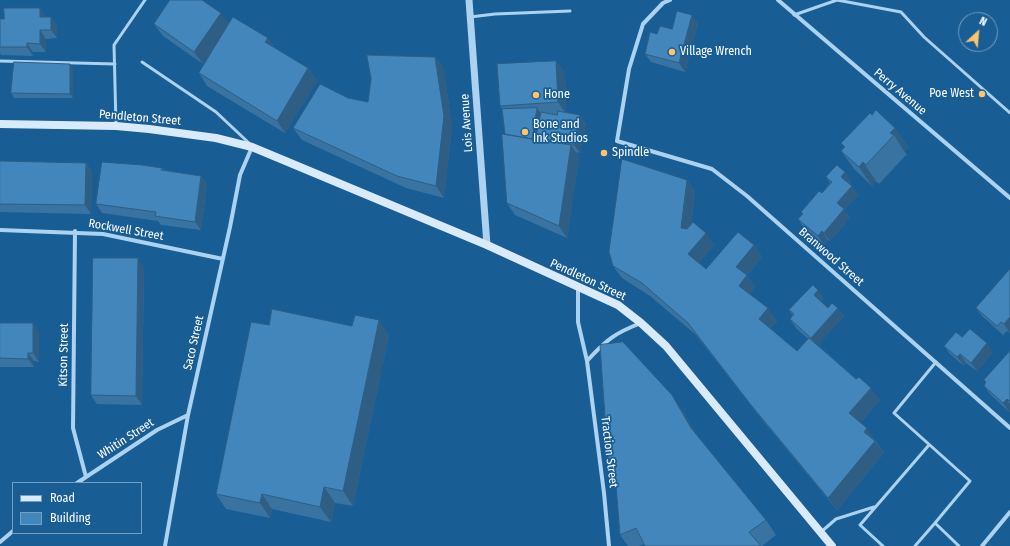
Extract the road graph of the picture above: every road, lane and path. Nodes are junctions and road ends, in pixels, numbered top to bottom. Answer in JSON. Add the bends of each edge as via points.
{"nodes":[{"id":1,"x":145,"y":0,"type":"edge"},
{"id":2,"x":469,"y":0,"type":"edge"},
{"id":3,"x":670,"y":0,"type":"edge"},
{"id":4,"x":778,"y":0,"type":"edge"},
{"id":5,"x":570,"y":11,"type":"dead end"},
{"id":6,"x":794,"y":14,"type":"junction"},
{"id":7,"x":470,"y":17,"type":"junction"},
{"id":8,"x":0,"y":61,"type":"edge"},
{"id":9,"x":142,"y":62,"type":"dead end"},
{"id":10,"x":115,"y":64,"type":"junction"},
{"id":11,"x":1010,"y":113,"type":"edge"},
{"id":12,"x":0,"y":124,"type":"edge"},
{"id":13,"x":116,"y":126,"type":"junction"},
{"id":14,"x":252,"y":146,"type":"junction"},
{"id":15,"x":1010,"y":198,"type":"edge"},
{"id":16,"x":0,"y":230,"type":"edge"},
{"id":17,"x":76,"y":231,"type":"junction"},
{"id":18,"x":487,"y":245,"type":"junction"},
{"id":19,"x":223,"y":259,"type":"junction"},
{"id":20,"x":578,"y":288,"type":"junction"},
{"id":21,"x":641,"y":323,"type":"junction"},
{"id":22,"x":587,"y":360,"type":"junction"},
{"id":23,"x":936,"y":362,"type":"junction"},
{"id":24,"x":188,"y":415,"type":"junction"},
{"id":25,"x":1010,"y":428,"type":"edge"},
{"id":26,"x":929,"y":445,"type":"junction"},
{"id":27,"x":86,"y":477,"type":"junction"},
{"id":28,"x":78,"y":482,"type":"edge"},
{"id":29,"x":875,"y":507,"type":"junction"},
{"id":30,"x":1010,"y":512,"type":"edge"},
{"id":31,"x":935,"y":523,"type":"junction"},
{"id":32,"x":821,"y":532,"type":"junction"},
{"id":33,"x":12,"y":533,"type":"edge"},
{"id":34,"x":0,"y":542,"type":"edge"},
{"id":35,"x":165,"y":546,"type":"edge"},
{"id":36,"x":609,"y":546,"type":"edge"},
{"id":37,"x":832,"y":546,"type":"edge"},
{"id":38,"x":883,"y":546,"type":"edge"},
{"id":39,"x":915,"y":546,"type":"edge"},
{"id":40,"x":959,"y":546,"type":"edge"},
{"id":41,"x":982,"y":546,"type":"edge"}],
"edges":[{"from":1,"to":10,"type":"lane","via":[[114,45]]},
{"from":2,"to":7,"type":"street","name":"Lois Avenue"},
{"from":3,"to":23,"type":"street","name":"Branwood Street","via":[[643,24],[629,69],[617,141],[712,169]]},
{"from":4,"to":6,"type":"street","name":"Perry Avenue"},
{"from":5,"to":7,"type":"lane"},
{"from":6,"to":11,"type":"lane","via":[[837,0],[901,12]]},
{"from":6,"to":15,"type":"street","name":"Perry Avenue"},
{"from":7,"to":18,"type":"street","name":"Lois Avenue"},
{"from":8,"to":10,"type":"lane"},
{"from":9,"to":14,"type":"lane","name":"Pendleton Street","via":[[216,112]]},
{"from":10,"to":13,"type":"lane"},
{"from":12,"to":13,"type":"main road","name":"Pendleton Street"},
{"from":13,"to":14,"type":"main road","name":"Pendleton Street","via":[[216,138]]},
{"from":14,"to":18,"type":"main road","name":"Pendleton Street"},
{"from":14,"to":19,"type":"street","name":"Saco Street","via":[[240,175]]},
{"from":16,"to":17,"type":"street","name":"Rockwell Street"},
{"from":17,"to":19,"type":"street","name":"Rockwell Street","via":[[103,234]]},
{"from":17,"to":27,"type":"street","name":"Kitson Street","via":[[74,428]]},
{"from":18,"to":20,"type":"main road","name":"Pendleton Street"},
{"from":19,"to":24,"type":"street","name":"Saco Street"},
{"from":20,"to":21,"type":"main road","name":"Pendleton Street","via":[[618,305]]},
{"from":20,"to":22,"type":"street","name":"Traction Street","via":[[578,322]]},
{"from":21,"to":22,"type":"street","via":[[609,338]]},
{"from":21,"to":32,"type":"main road","name":"Pendleton Street","via":[[666,346]]},
{"from":22,"to":36,"type":"street","name":"Traction Street"},
{"from":23,"to":25,"type":"street","name":"Branwood Street"},
{"from":23,"to":26,"type":"lane","via":[[894,413]]},
{"from":24,"to":27,"type":"street","name":"Whitin Street","via":[[157,430]]},
{"from":24,"to":35,"type":"street","name":"Saco Street"},
{"from":26,"to":29,"type":"lane"},
{"from":26,"to":31,"type":"lane","via":[[970,481]]},
{"from":27,"to":28,"type":"street","name":"Whitin Street"},
{"from":29,"to":32,"type":"lane","via":[[836,519]]},
{"from":29,"to":38,"type":"lane","via":[[860,525]]},
{"from":30,"to":41,"type":"street"},
{"from":31,"to":39,"type":"lane"},
{"from":31,"to":40,"type":"lane"},
{"from":32,"to":37,"type":"main road","name":"Pendleton Street"},
{"from":33,"to":34,"type":"street"}]}
